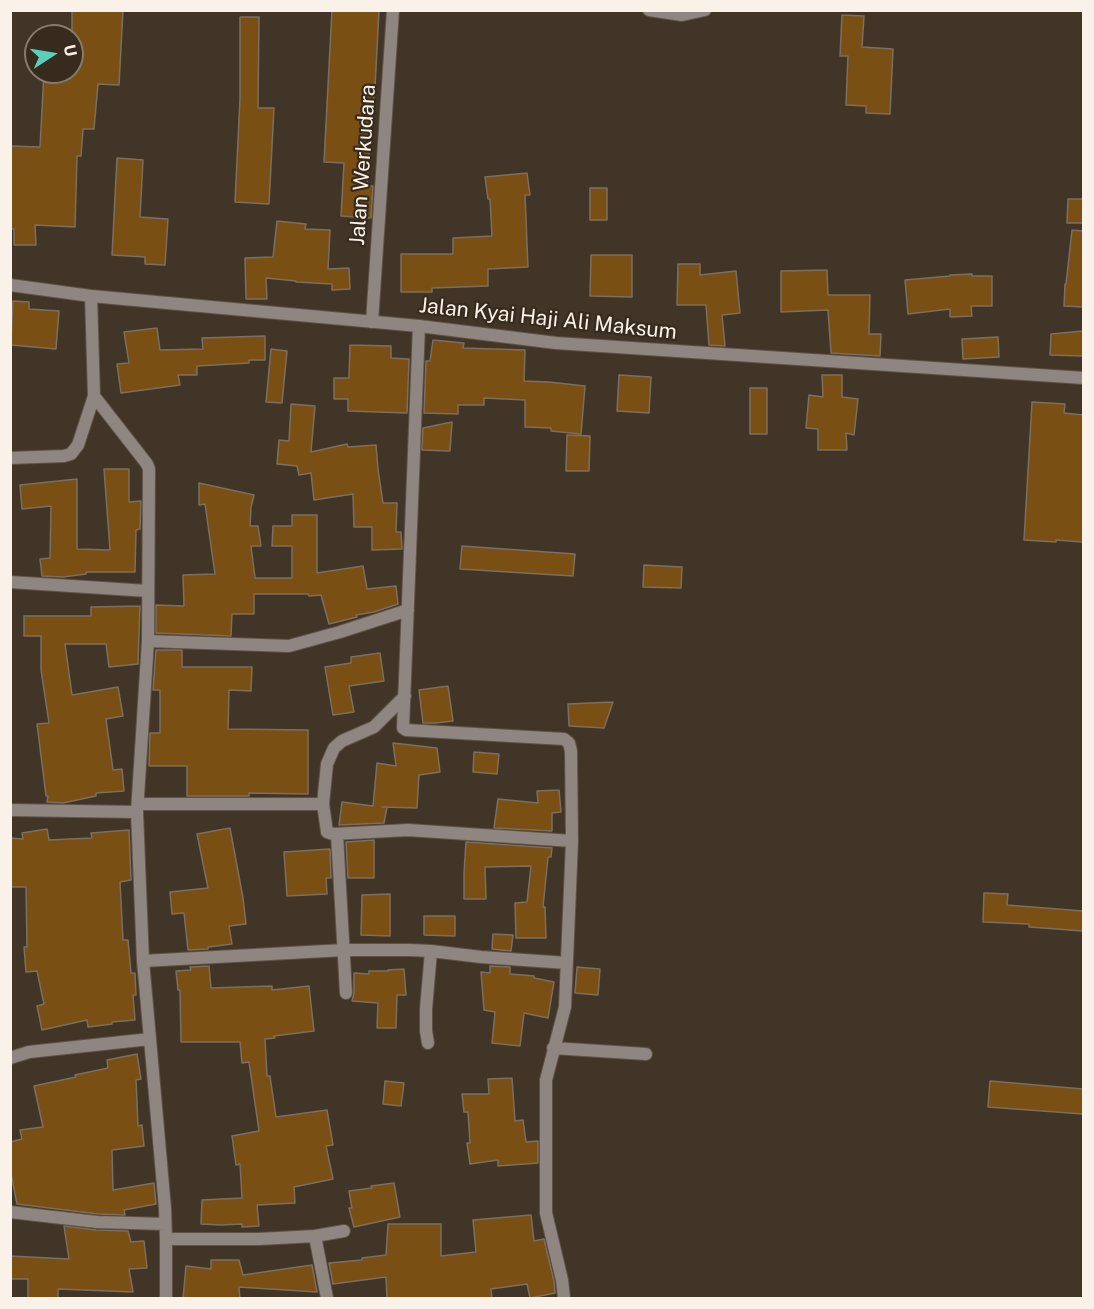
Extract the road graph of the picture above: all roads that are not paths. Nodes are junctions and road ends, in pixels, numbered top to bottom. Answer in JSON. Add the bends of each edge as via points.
{"nodes":[{"id":1,"x":393,"y":10,"type":"edge"},
{"id":2,"x":649,"y":10,"type":"edge"},
{"id":3,"x":705,"y":10,"type":"edge"},
{"id":4,"x":10,"y":285,"type":"edge"},
{"id":5,"x":91,"y":296,"type":"junction"},
{"id":6,"x":372,"y":322,"type":"junction"},
{"id":7,"x":419,"y":326,"type":"junction"},
{"id":8,"x":1083,"y":378,"type":"edge"},
{"id":9,"x":94,"y":396,"type":"junction"},
{"id":10,"x":10,"y":458,"type":"edge"},
{"id":11,"x":10,"y":582,"type":"edge"},
{"id":12,"x":148,"y":591,"type":"junction"},
{"id":13,"x":408,"y":610,"type":"junction"},
{"id":14,"x":147,"y":641,"type":"junction"},
{"id":15,"x":405,"y":696,"type":"junction"},
{"id":16,"x":323,"y":804,"type":"junction"},
{"id":17,"x":137,"y":808,"type":"junction"},
{"id":18,"x":10,"y":810,"type":"edge"},
{"id":19,"x":337,"y":834,"type":"junction"},
{"id":20,"x":572,"y":841,"type":"junction"},
{"id":21,"x":344,"y":950,"type":"junction"},
{"id":22,"x":431,"y":951,"type":"junction"},
{"id":23,"x":143,"y":961,"type":"junction"},
{"id":24,"x":567,"y":963,"type":"junction"},
{"id":25,"x":346,"y":993,"type":"dead end"},
{"id":26,"x":150,"y":1039,"type":"junction"},
{"id":27,"x":428,"y":1043,"type":"dead end"},
{"id":28,"x":553,"y":1048,"type":"junction"},
{"id":29,"x":646,"y":1054,"type":"dead end"},
{"id":30,"x":10,"y":1058,"type":"edge"},
{"id":31,"x":10,"y":1212,"type":"edge"},
{"id":32,"x":165,"y":1224,"type":"junction"},
{"id":33,"x":344,"y":1231,"type":"dead end"},
{"id":34,"x":315,"y":1236,"type":"junction"},
{"id":35,"x":166,"y":1239,"type":"junction"},
{"id":36,"x":166,"y":1299,"type":"edge"},
{"id":37,"x":327,"y":1299,"type":"edge"},
{"id":38,"x":564,"y":1299,"type":"edge"}],
"edges":[{"from":1,"to":6,"type":"street","name":"Jalan Werkudara"},
{"from":2,"to":3,"type":"street","via":[[682,15]]},
{"from":4,"to":5,"type":"street","name":"Jalan Kyai Haji Ali Maksum"},
{"from":5,"to":6,"type":"street","name":"Jalan Kyai Haji Ali Maksum"},
{"from":5,"to":9,"type":"street"},
{"from":6,"to":7,"type":"street","name":"Jalan Kyai Haji Ali Maksum"},
{"from":7,"to":8,"type":"street","name":"Jalan Kyai Haji Ali Maksum","via":[[556,343]]},
{"from":7,"to":13,"type":"street"},
{"from":9,"to":10,"type":"street","via":[[78,445],[71,454]]},
{"from":9,"to":12,"type":"street","via":[[147,464]]},
{"from":11,"to":12,"type":"street"},
{"from":12,"to":14,"type":"street"},
{"from":13,"to":14,"type":"street","via":[[289,646]]},
{"from":13,"to":15,"type":"street"},
{"from":14,"to":17,"type":"street"},
{"from":15,"to":16,"type":"street","via":[[374,727],[334,747],[327,764]]},
{"from":15,"to":20,"type":"street","via":[[406,730],[564,739],[569,743]]},
{"from":16,"to":17,"type":"street"},
{"from":16,"to":19,"type":"street","via":[[327,832]]},
{"from":17,"to":18,"type":"street"},
{"from":17,"to":23,"type":"street"},
{"from":19,"to":20,"type":"street","via":[[408,830]]},
{"from":19,"to":21,"type":"street"},
{"from":20,"to":24,"type":"street"},
{"from":21,"to":22,"type":"street"},
{"from":21,"to":23,"type":"street"},
{"from":21,"to":25,"type":"street"},
{"from":22,"to":24,"type":"street"},
{"from":22,"to":27,"type":"street","via":[[426,1010]]},
{"from":23,"to":26,"type":"street"},
{"from":24,"to":28,"type":"street","via":[[565,1007]]},
{"from":26,"to":30,"type":"street","via":[[29,1052]]},
{"from":26,"to":32,"type":"street"},
{"from":28,"to":29,"type":"street"},
{"from":28,"to":38,"type":"street","via":[[546,1080],[546,1213]]},
{"from":31,"to":32,"type":"street","via":[[97,1222]]},
{"from":32,"to":35,"type":"street"},
{"from":33,"to":34,"type":"street"},
{"from":34,"to":35,"type":"street"},
{"from":34,"to":37,"type":"street"},
{"from":35,"to":36,"type":"street"}]}
